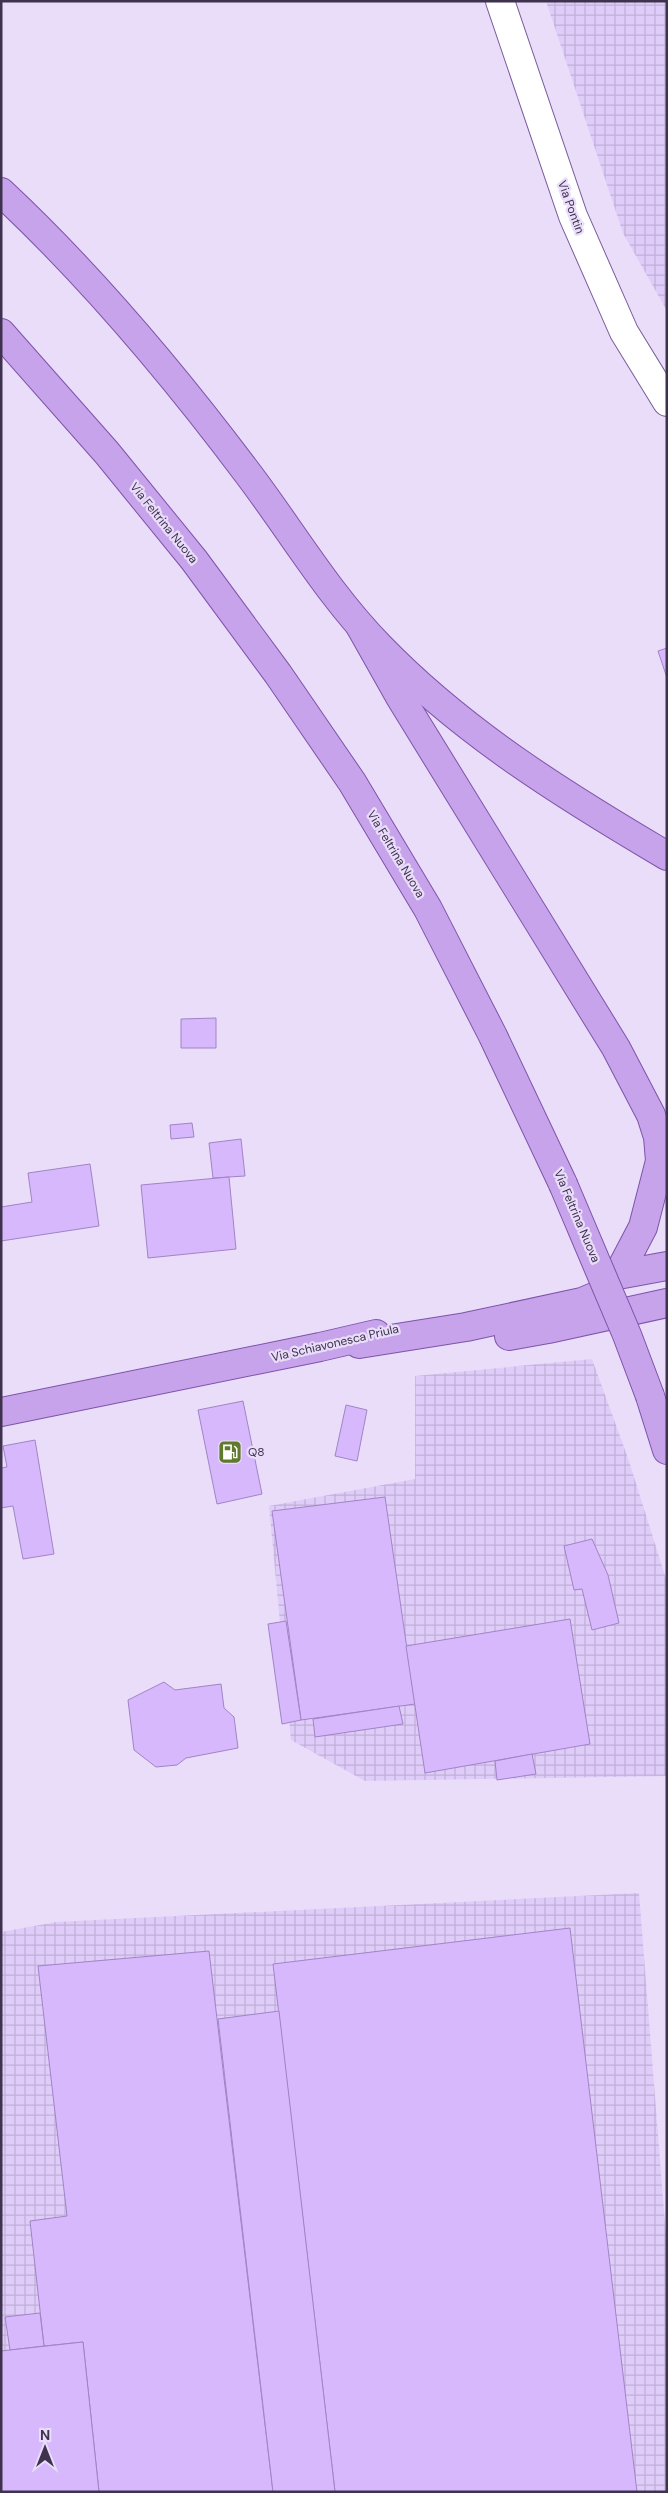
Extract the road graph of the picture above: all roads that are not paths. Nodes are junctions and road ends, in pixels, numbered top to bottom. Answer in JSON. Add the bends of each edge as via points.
{"nodes":[{"id":1,"x":500,"y":1,"type":"edge"},
{"id":2,"x":1,"y":192,"type":"edge"},
{"id":3,"x":1,"y":332,"type":"edge"},
{"id":4,"x":667,"y":402,"type":"edge"},
{"id":5,"x":360,"y":626,"type":"junction"},
{"id":6,"x":667,"y":856,"type":"edge"},
{"id":7,"x":667,"y":1266,"type":"edge"},
{"id":8,"x":617,"y":1276,"type":"junction"},
{"id":9,"x":667,"y":1291,"type":"edge"},
{"id":10,"x":667,"y":1303,"type":"edge"},
{"id":11,"x":359,"y":1344,"type":"junction"},
{"id":12,"x":320,"y":1347,"type":"junction"},
{"id":13,"x":1,"y":1412,"type":"edge"},
{"id":14,"x":667,"y":1450,"type":"edge"}],
"edges":[{"from":1,"to":4,"type":"street","name":"Via Pontin","via":[[573,216],[624,332]]},
{"from":2,"to":5,"type":"main road","via":[[158,358],[250,475]]},
{"from":3,"to":14,"type":"main road","name":"Via Feltrina Nuova","bridge":true,"via":[[107,453],[194,560],[352,782],[428,908],[563,1184],[627,1335]]},
{"from":5,"to":6,"type":"main road","via":[[406,672],[490,742],[543,780]]},
{"from":5,"to":8,"type":"main road","via":[[400,697],[616,1048],[651,1115],[660,1150],[658,1174],[643,1227]]},
{"from":7,"to":8,"type":"main road","name":"Via Schiavonesca Priula"},
{"from":8,"to":9,"type":"main road","via":[[649,1282]]},
{"from":8,"to":11,"type":"main road","via":[[601,1294],[582,1302],[466,1327]]},
{"from":8,"to":12,"type":"main road","name":"Via Schiavonesca Priula"},
{"from":10,"to":11,"type":"main road","via":[[511,1335]]},
{"from":11,"to":12,"type":"main road"},
{"from":12,"to":13,"type":"main road","name":"Via Schiavonesca Priula"}]}
